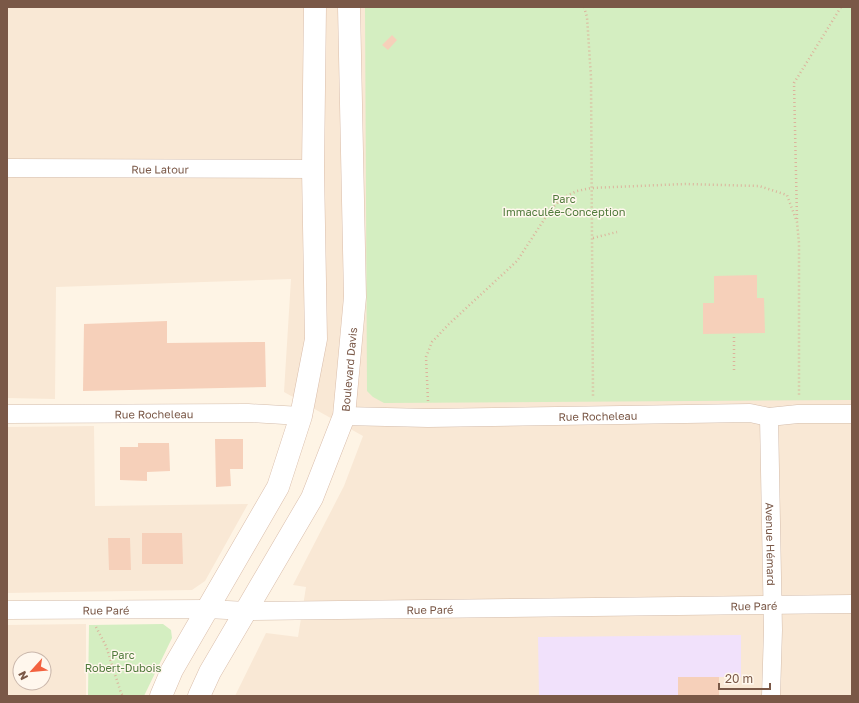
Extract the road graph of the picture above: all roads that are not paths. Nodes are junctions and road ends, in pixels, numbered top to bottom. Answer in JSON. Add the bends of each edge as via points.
{"nodes":[{"id":1,"x":315,"y":7,"type":"edge"},
{"id":2,"x":349,"y":7,"type":"edge"},
{"id":3,"x":7,"y":168,"type":"edge"},
{"id":4,"x":313,"y":169,"type":"junction"},
{"id":5,"x":7,"y":414,"type":"edge"},
{"id":6,"x":852,"y":414,"type":"edge"},
{"id":7,"x":301,"y":416,"type":"junction"},
{"id":8,"x":344,"y":416,"type":"junction"},
{"id":9,"x":769,"y":417,"type":"junction"},
{"id":10,"x":773,"y":604,"type":"junction"},
{"id":11,"x":852,"y":604,"type":"edge"},
{"id":12,"x":207,"y":609,"type":"junction"},
{"id":13,"x":7,"y":610,"type":"edge"},
{"id":14,"x":247,"y":611,"type":"junction"},
{"id":15,"x":161,"y":696,"type":"edge"},
{"id":16,"x":199,"y":696,"type":"edge"},
{"id":17,"x":771,"y":696,"type":"edge"}],
"edges":[{"from":1,"to":4,"type":"street"},
{"from":2,"to":8,"type":"street","name":"Boulevard Davis","via":[[355,298]]},
{"from":3,"to":4,"type":"street","name":"Rue Latour"},
{"from":4,"to":7,"type":"street","via":[[316,339]]},
{"from":5,"to":7,"type":"street","name":"Rue Rocheleau","via":[[248,413]]},
{"from":6,"to":9,"type":"street","name":"Rue Rocheleau"},
{"from":7,"to":12,"type":"street","via":[[278,487]]},
{"from":8,"to":9,"type":"street","name":"Rue Rocheleau","via":[[428,418],[750,413]]},
{"from":8,"to":14,"type":"street","name":"Boulevard Davis","via":[[312,498]]},
{"from":9,"to":10,"type":"street","name":"Avenue Hémard"},
{"from":10,"to":11,"type":"street","name":"Rue Paré"},
{"from":10,"to":14,"type":"street","name":"Rue Paré"},
{"from":10,"to":17,"type":"street","name":"Avenue Hémard"},
{"from":12,"to":13,"type":"street","name":"Rue Paré"},
{"from":12,"to":14,"type":"street","name":"Rue Paré"},
{"from":12,"to":15,"type":"street","via":[[172,670]]},
{"from":14,"to":16,"type":"street","name":"Boulevard Davis","via":[[210,672]]}]}
